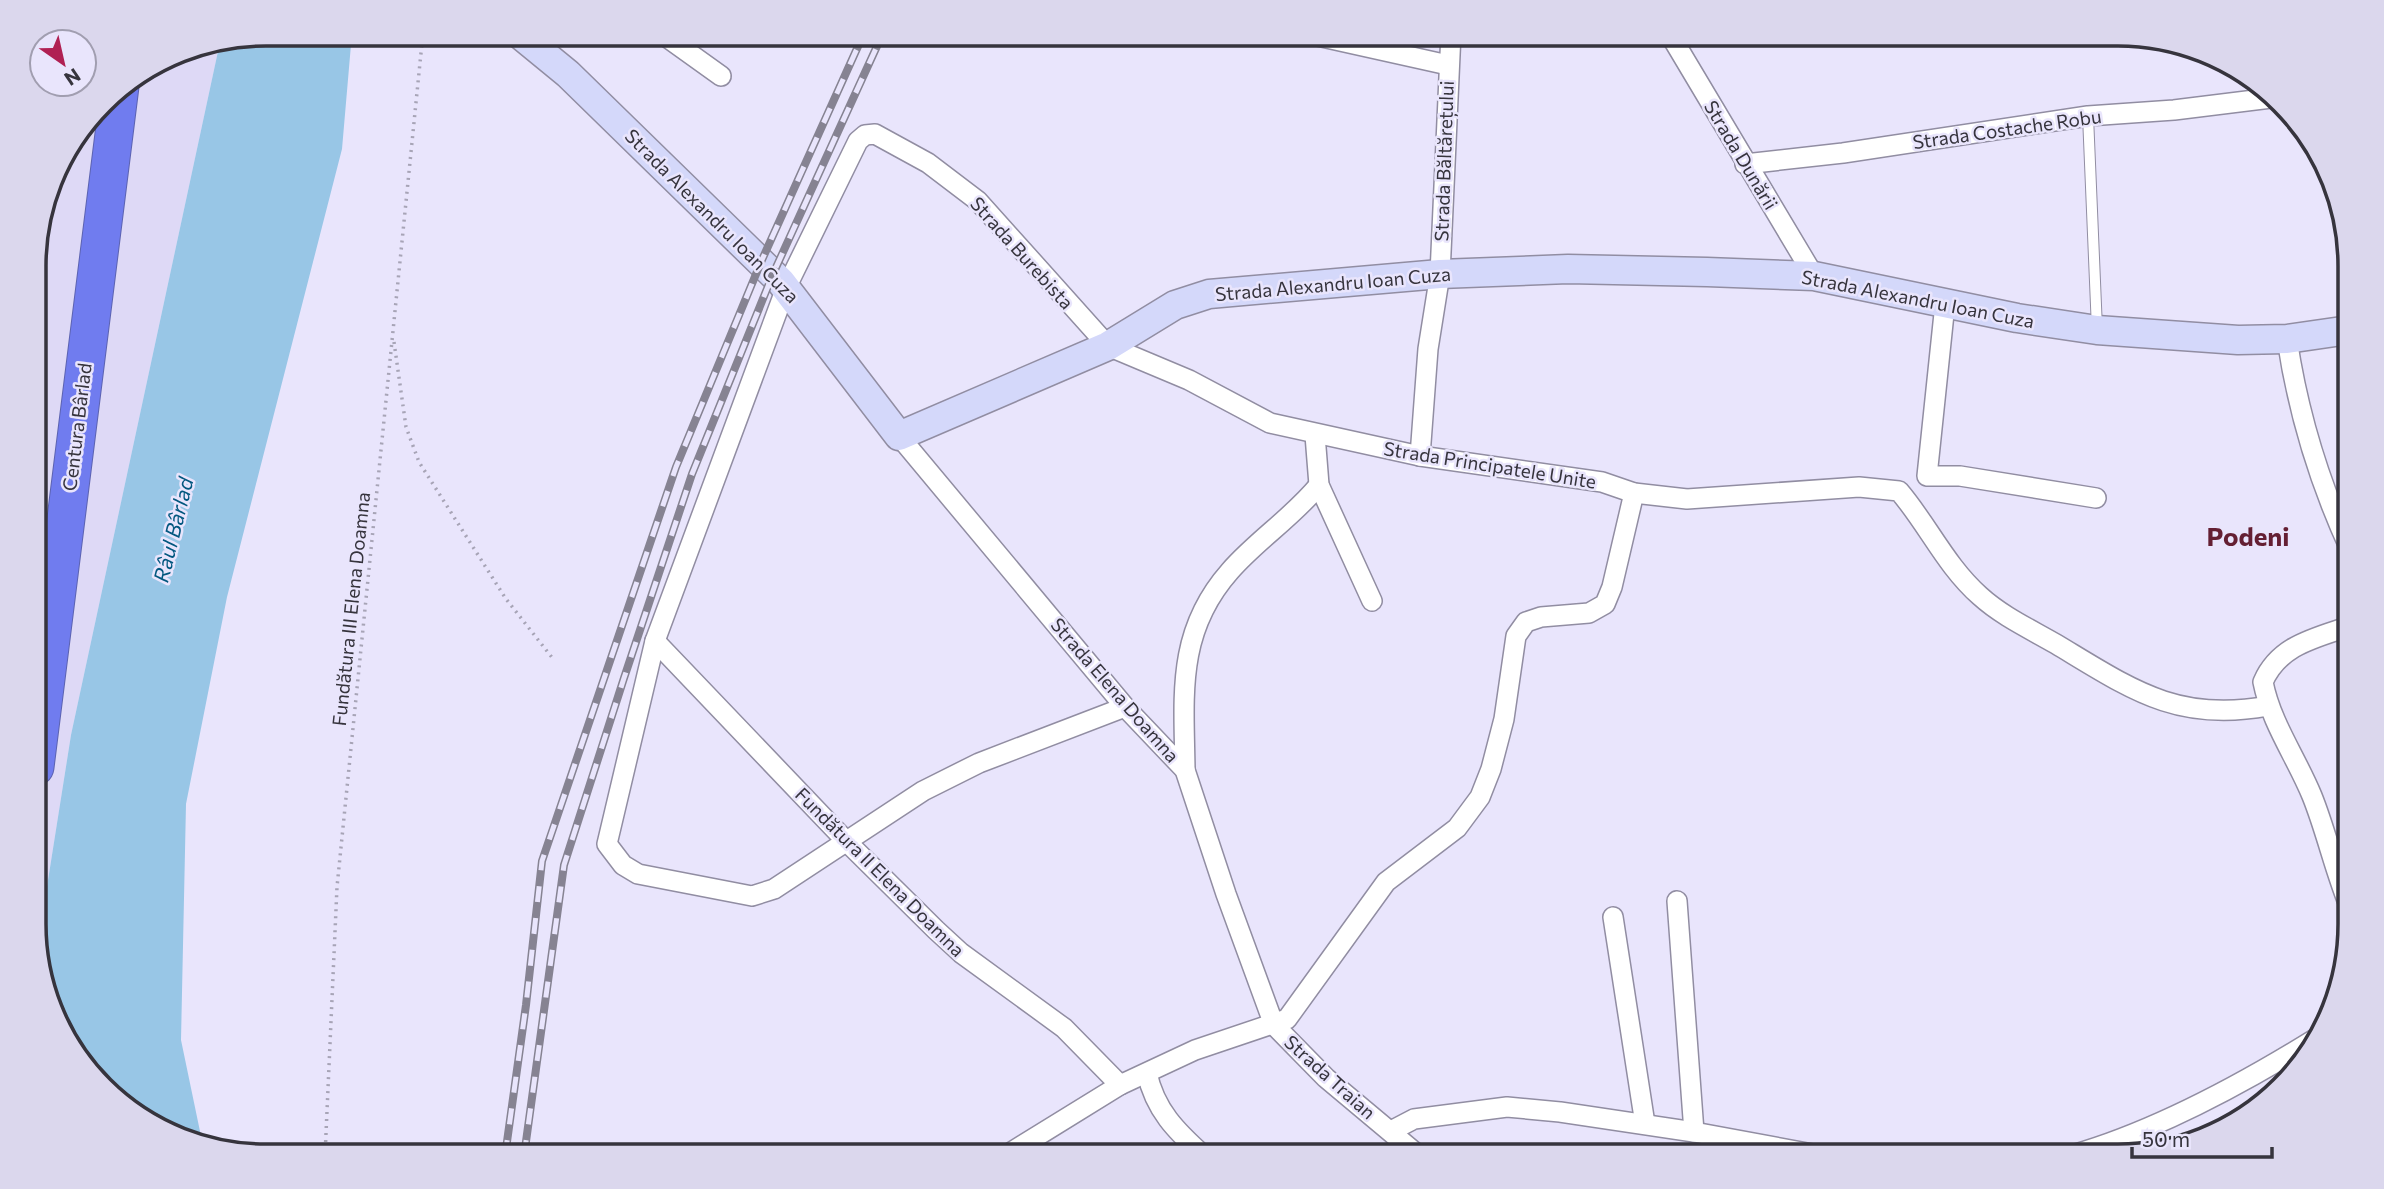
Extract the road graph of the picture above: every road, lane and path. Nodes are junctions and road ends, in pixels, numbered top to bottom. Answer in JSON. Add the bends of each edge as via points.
{"nodes":[{"id":1,"x":422,"y":46,"type":"edge"},
{"id":2,"x":536,"y":46,"type":"edge"},
{"id":3,"x":679,"y":46,"type":"edge"},
{"id":4,"x":1362,"y":46,"type":"edge"},
{"id":5,"x":1450,"y":46,"type":"edge"},
{"id":6,"x":1677,"y":46,"type":"edge"},
{"id":7,"x":1448,"y":65,"type":"junction"},
{"id":8,"x":721,"y":76,"type":"dead end"},
{"id":9,"x":2261,"y":98,"type":"edge"},
{"id":10,"x":118,"y":102,"type":"edge"},
{"id":11,"x":2088,"y":116,"type":"junction"},
{"id":12,"x":98,"y":122,"type":"edge"},
{"id":13,"x":1745,"y":164,"type":"junction"},
{"id":14,"x":1440,"y":274,"type":"junction"},
{"id":15,"x":1814,"y":276,"type":"junction"},
{"id":16,"x":786,"y":288,"type":"junction"},
{"id":17,"x":1945,"y":304,"type":"junction"},
{"id":18,"x":2097,"y":330,"type":"junction"},
{"id":19,"x":2338,"y":332,"type":"edge"},
{"id":20,"x":392,"y":333,"type":"junction"},
{"id":21,"x":2287,"y":339,"type":"junction"},
{"id":22,"x":1108,"y":346,"type":"junction"},
{"id":23,"x":1315,"y":435,"type":"junction"},
{"id":24,"x":899,"y":436,"type":"junction"},
{"id":25,"x":1420,"y":456,"type":"junction"},
{"id":26,"x":1927,"y":476,"type":"junction"},
{"id":27,"x":1319,"y":485,"type":"junction"},
{"id":28,"x":1899,"y":491,"type":"junction"},
{"id":29,"x":1634,"y":493,"type":"junction"},
{"id":30,"x":2096,"y":498,"type":"dead end"},
{"id":31,"x":2338,"y":518,"type":"edge"},
{"id":32,"x":46,"y":557,"type":"edge"},
{"id":33,"x":1372,"y":601,"type":"dead end"},
{"id":34,"x":2338,"y":630,"type":"edge"},
{"id":35,"x":655,"y":641,"type":"junction"},
{"id":36,"x":554,"y":660,"type":"dead end"},
{"id":37,"x":46,"y":679,"type":"edge"},
{"id":38,"x":2268,"y":706,"type":"junction"},
{"id":39,"x":1125,"y":707,"type":"junction"},
{"id":40,"x":1185,"y":770,"type":"junction"},
{"id":41,"x":846,"y":842,"type":"junction"},
{"id":42,"x":2336,"y":874,"type":"joint"},
{"id":43,"x":2338,"y":879,"type":"edge"},
{"id":44,"x":1677,"y":901,"type":"dead end"},
{"id":45,"x":1613,"y":917,"type":"dead end"},
{"id":46,"x":1274,"y":1025,"type":"junction"},
{"id":47,"x":2295,"y":1054,"type":"edge"},
{"id":48,"x":1147,"y":1073,"type":"junction"},
{"id":49,"x":1120,"y":1085,"type":"junction"},
{"id":50,"x":1644,"y":1124,"type":"junction"},
{"id":51,"x":1391,"y":1131,"type":"junction"},
{"id":52,"x":1693,"y":1132,"type":"junction"},
{"id":53,"x":1404,"y":1143,"type":"edge"},
{"id":54,"x":1754,"y":1143,"type":"edge"},
{"id":55,"x":2115,"y":1143,"type":"edge"},
{"id":56,"x":326,"y":1144,"type":"edge"},
{"id":57,"x":1025,"y":1144,"type":"edge"},
{"id":58,"x":1190,"y":1144,"type":"edge"}],
"edges":[{"from":1,"to":20,"type":"path","name":"Fundătura III Elena Doamna"},
{"from":2,"to":16,"type":"street","name":"Strada Alexandru Ioan Cuza"},
{"from":3,"to":8,"type":"street"},
{"from":4,"to":7,"type":"street"},
{"from":5,"to":7,"type":"street","name":"Strada Băltărețului"},
{"from":6,"to":13,"type":"street","name":"Strada Dunării"},
{"from":7,"to":14,"type":"street","name":"Strada Băltărețului"},
{"from":9,"to":11,"type":"street","name":"Strada Costache Robu"},
{"from":10,"to":37,"type":"highway","name":"Centura Bârlad"},
{"from":11,"to":13,"type":"street","name":"Strada Costache Robu"},
{"from":11,"to":18,"type":"lane"},
{"from":12,"to":32,"type":"street"},
{"from":13,"to":15,"type":"street","name":"Strada Dunării"},
{"from":14,"to":15,"type":"street","name":"Strada Alexandru Ioan Cuza","via":[[1568,269]]},
{"from":14,"to":22,"type":"street","name":"Strada Alexandru Ioan Cuza","via":[[1209,294],[1175,305]]},
{"from":14,"to":25,"type":"street","name":"Strada Băltărețului","via":[[1428,349]]},
{"from":15,"to":17,"type":"street","name":"Strada Alexandru Ioan Cuza"},
{"from":16,"to":22,"type":"street","name":"Strada Burebista","via":[[858,141],[875,134],[928,163],[978,201]]},
{"from":16,"to":24,"type":"street","name":"Strada Alexandru Ioan Cuza"},
{"from":16,"to":35,"type":"street"},
{"from":17,"to":18,"type":"street","name":"Strada Alexandru Ioan Cuza"},
{"from":17,"to":26,"type":"street"},
{"from":18,"to":21,"type":"street","name":"Strada Alexandru Ioan Cuza"},
{"from":19,"to":21,"type":"street","name":"Strada Alexandru Ioan Cuza"},
{"from":20,"to":36,"type":"path","name":"Fundătura III Elena Doamna","via":[[405,427],[419,462],[506,599]]},
{"from":20,"to":56,"type":"path","name":"Fundătura III Elena Doamna","via":[[337,887]]},
{"from":21,"to":31,"type":"street","via":[[2308,440]]},
{"from":22,"to":23,"type":"street","name":"Strada Principatele Unite","via":[[1189,380],[1270,423]]},
{"from":22,"to":24,"type":"street","name":"Strada Alexandru Ioan Cuza"},
{"from":23,"to":25,"type":"street","name":"Strada Principatele Unite"},
{"from":23,"to":27,"type":"street"},
{"from":24,"to":39,"type":"street","name":"Strada Elena Doamna"},
{"from":25,"to":29,"type":"street","name":"Strada Principatele Unite","via":[[1563,474]]},
{"from":26,"to":28,"type":"street"},
{"from":26,"to":30,"type":"street","via":[[1960,476]]},
{"from":27,"to":33,"type":"street"},
{"from":27,"to":40,"type":"street","via":[[1230,571],[1192,632],[1183,678]]},
{"from":28,"to":29,"type":"street","name":"Strada Principatele Unite","via":[[1858,487],[1687,499]]},
{"from":28,"to":38,"type":"street","via":[[1942,553],[1980,596],[2121,684],[2154,700],[2190,709],[2239,712]]},
{"from":29,"to":46,"type":"street","via":[[1605,604],[1589,613],[1526,622],[1516,636],[1504,719],[1480,797],[1457,828],[1386,883],[1295,1010]]},
{"from":34,"to":38,"type":"street","via":[[2298,644],[2278,657],[2263,682]]},
{"from":35,"to":41,"type":"street","name":"Fundătura II Elena Doamna"},
{"from":35,"to":41,"type":"street","via":[[610,822],[607,844],[623,865],[638,874],[752,896],[774,889]]},
{"from":38,"to":42,"type":"street","via":[[2313,797]]},
{"from":39,"to":40,"type":"street","name":"Strada Elena Doamna"},
{"from":39,"to":41,"type":"street","via":[[952,776]]},
{"from":40,"to":46,"type":"street","name":"Strada Elena Doamna"},
{"from":41,"to":49,"type":"street","name":"Fundătura II Elena Doamna","via":[[961,953],[1064,1028]]},
{"from":42,"to":43,"type":"street"},
{"from":44,"to":52,"type":"street"},
{"from":45,"to":50,"type":"street"},
{"from":46,"to":48,"type":"street","via":[[1195,1050]]},
{"from":46,"to":51,"type":"street","name":"Strada Traian","via":[[1326,1079]]},
{"from":47,"to":55,"type":"street"},
{"from":48,"to":49,"type":"street"},
{"from":48,"to":58,"type":"street","via":[[1152,1096]]},
{"from":49,"to":57,"type":"street"},
{"from":50,"to":51,"type":"street","via":[[1507,1107],[1413,1119]]},
{"from":50,"to":52,"type":"street"},
{"from":51,"to":53,"type":"street","name":"Strada Traian"},
{"from":52,"to":54,"type":"street"}]}
